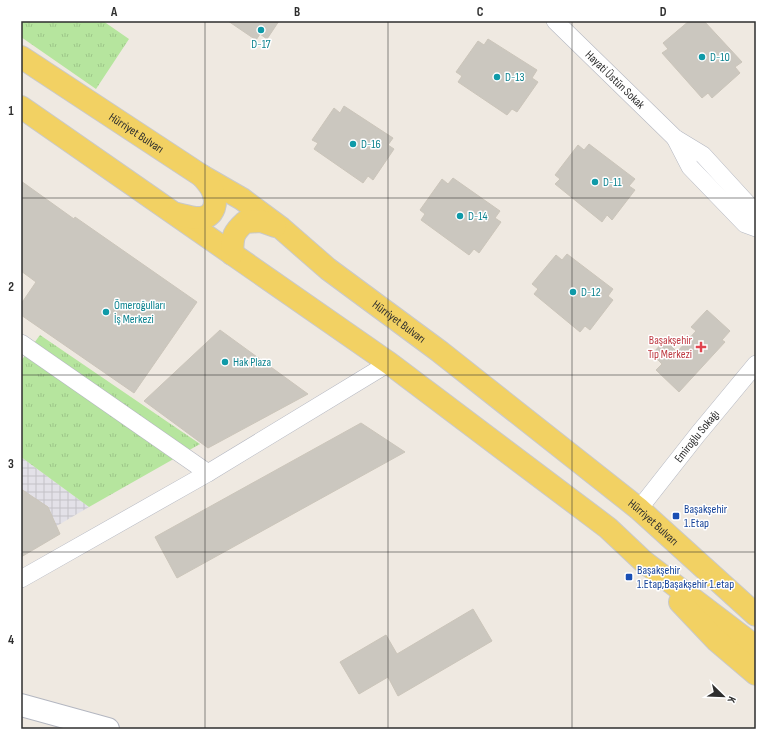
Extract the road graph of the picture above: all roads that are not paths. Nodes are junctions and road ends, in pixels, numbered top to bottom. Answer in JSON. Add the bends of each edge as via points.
{"nodes":[{"id":1,"x":555,"y":21,"type":"edge"},
{"id":2,"x":21,"y":57,"type":"edge"},
{"id":3,"x":21,"y":107,"type":"edge"},
{"id":4,"x":675,"y":138,"type":"junction"},
{"id":5,"x":202,"y":176,"type":"junction"},
{"id":6,"x":756,"y":212,"type":"edge"},
{"id":7,"x":172,"y":213,"type":"junction"},
{"id":8,"x":282,"y":228,"type":"junction"},
{"id":9,"x":756,"y":228,"type":"edge"},
{"id":10,"x":232,"y":254,"type":"junction"},
{"id":11,"x":21,"y":343,"type":"edge"},
{"id":12,"x":389,"y":363,"type":"junction"},
{"id":13,"x":756,"y":364,"type":"edge"},
{"id":14,"x":208,"y":473,"type":"junction"},
{"id":15,"x":639,"y":509,"type":"junction"},
{"id":16,"x":643,"y":561,"type":"junction"},
{"id":17,"x":21,"y":579,"type":"edge"},
{"id":18,"x":756,"y":595,"type":"edge"},
{"id":19,"x":756,"y":615,"type":"edge"},
{"id":20,"x":756,"y":647,"type":"edge"},
{"id":21,"x":756,"y":674,"type":"edge"},
{"id":22,"x":21,"y":704,"type":"edge"},
{"id":23,"x":108,"y":729,"type":"edge"}],
"edges":[{"from":1,"to":4,"type":"street","name":"Hayati Üstün Sokak"},
{"from":2,"to":5,"type":"main road","name":"Hürriyet Bulvarı"},
{"from":3,"to":7,"type":"main road"},
{"from":4,"to":6,"type":"street","name":"Hayati Üstün Sokak","via":[[702,155]]},
{"from":4,"to":9,"type":"street","name":"Hayati Üstün Sokak","via":[[690,167],[745,224]]},
{"from":5,"to":7,"type":"main road","via":[[213,191],[215,201],[209,215],[193,218]]},
{"from":5,"to":8,"type":"main road","name":"Hürriyet Bulvarı","via":[[242,199]]},
{"from":7,"to":10,"type":"main road"},
{"from":8,"to":10,"type":"main road","via":[[261,221],[245,222],[235,231]]},
{"from":8,"to":15,"type":"main road","name":"Hürriyet Bulvarı","via":[[328,269],[439,351]]},
{"from":10,"to":12,"type":"main road"},
{"from":11,"to":14,"type":"street"},
{"from":12,"to":14,"type":"street"},
{"from":12,"to":16,"type":"main road","via":[[608,528]]},
{"from":13,"to":15,"type":"street","name":"Emiroğlu Sokağı"},
{"from":14,"to":17,"type":"street"},
{"from":15,"to":18,"type":"main road"},
{"from":15,"to":19,"type":"main road","name":"Hürriyet Bulvarı"},
{"from":16,"to":20,"type":"main road"},
{"from":16,"to":21,"type":"main road","via":[[716,640]]},
{"from":22,"to":23,"type":"street"}]}
